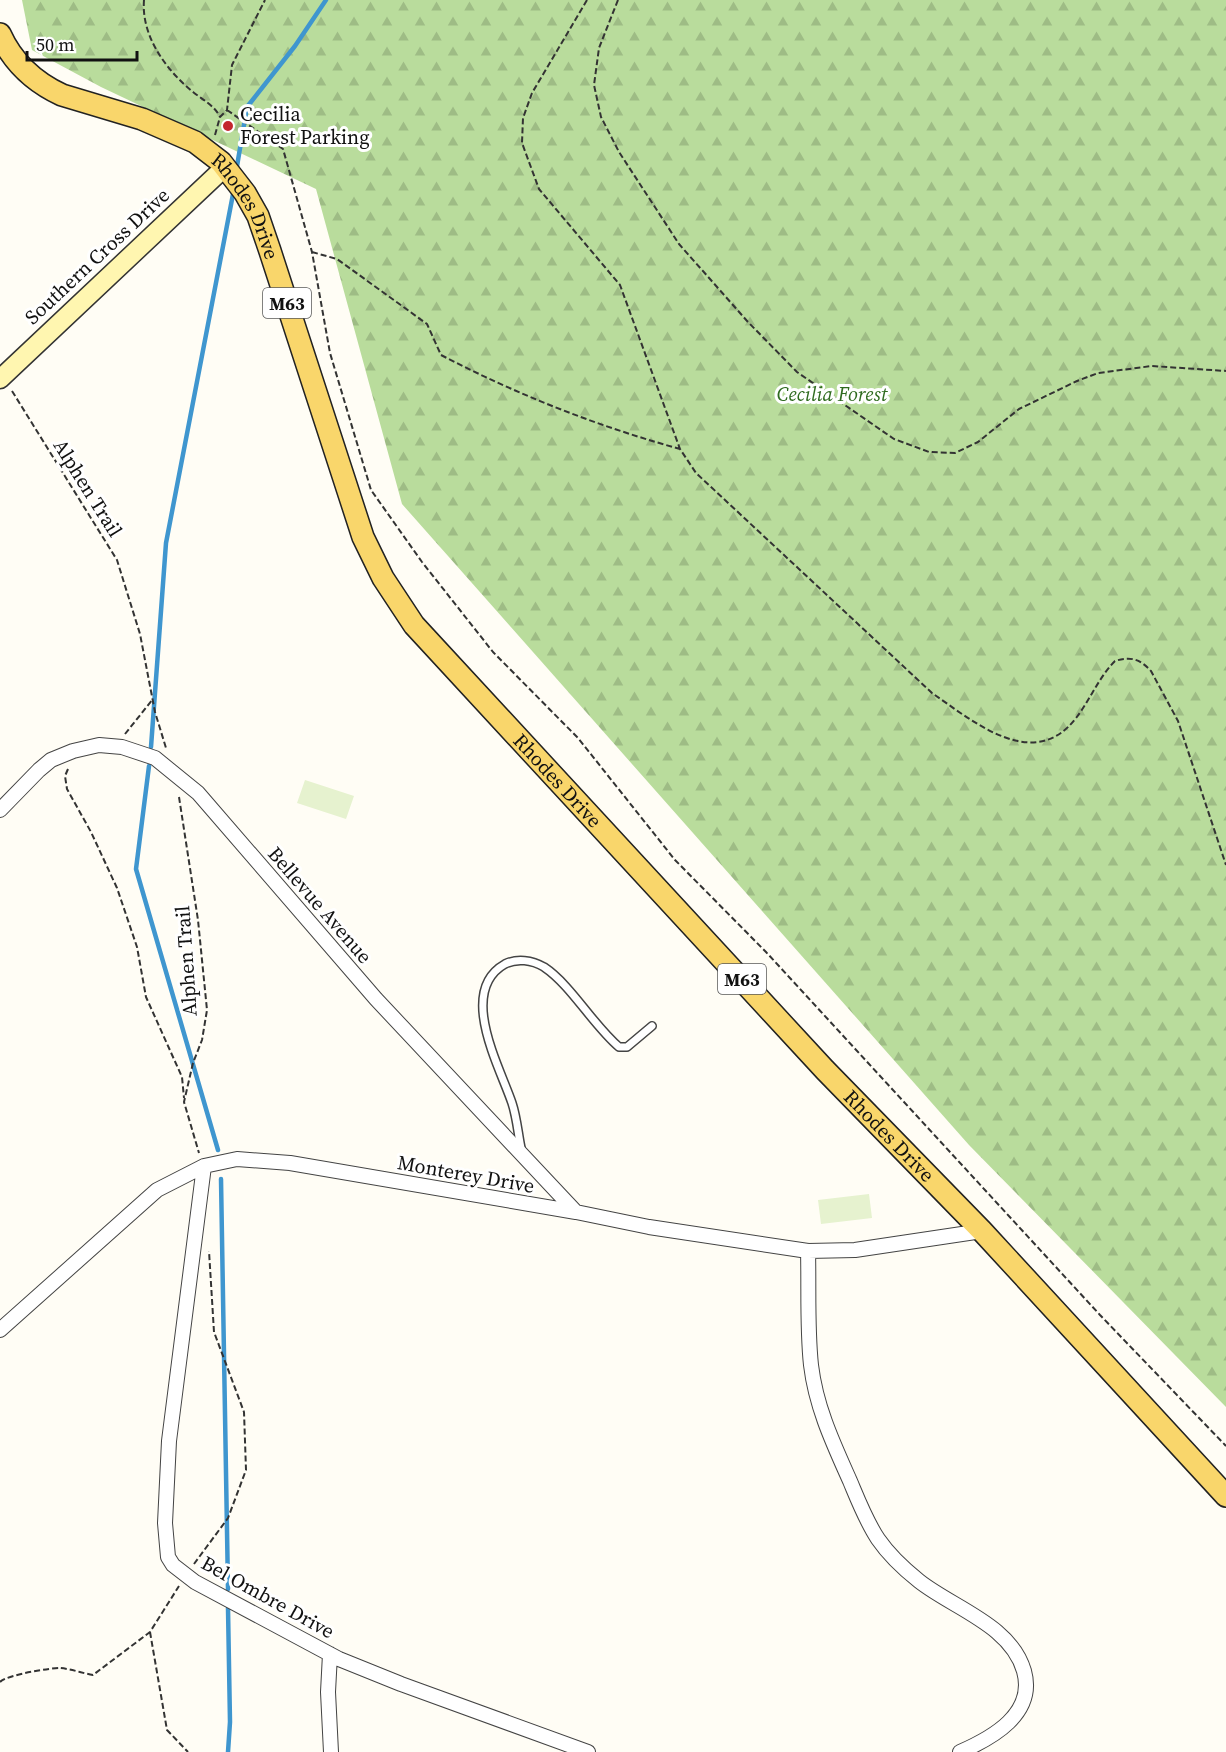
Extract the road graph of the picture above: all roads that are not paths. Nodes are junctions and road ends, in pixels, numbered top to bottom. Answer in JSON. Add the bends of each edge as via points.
{"nodes":[{"id":1,"x":0,"y":34,"type":"edge"},
{"id":2,"x":234,"y":178,"type":"junction"},
{"id":3,"x":2,"y":378,"type":"edge"},
{"id":4,"x":0,"y":810,"type":"edge"},
{"id":5,"x":652,"y":1026,"type":"dead end"},
{"id":6,"x":522,"y":1157,"type":"junction"},
{"id":7,"x":204,"y":1166,"type":"junction"},
{"id":8,"x":576,"y":1212,"type":"junction"},
{"id":9,"x":982,"y":1231,"type":"junction"},
{"id":10,"x":808,"y":1251,"type":"junction"},
{"id":11,"x":0,"y":1330,"type":"edge"},
{"id":12,"x":1226,"y":1496,"type":"edge"},
{"id":13,"x":330,"y":1654,"type":"junction"},
{"id":14,"x":331,"y":1752,"type":"edge"},
{"id":15,"x":588,"y":1752,"type":"edge"},
{"id":16,"x":960,"y":1752,"type":"edge"}],
"edges":[{"from":1,"to":2,"type":"main road","name":"Rhodes Drive","number":"M63","via":[[17,63],[45,87],[175,132],[207,150]]},
{"from":2,"to":3,"type":"street","name":"Southern Cross Drive"},
{"from":2,"to":9,"type":"main road","name":"Rhodes Drive","number":"M63","via":[[258,216],[360,528],[383,578],[404,610],[825,1070]]},
{"from":4,"to":6,"type":"street","name":"Bellevue Avenue","via":[[51,760],[73,750],[122,747],[155,758],[198,793],[362,983]]},
{"from":5,"to":6,"type":"lane","via":[[627,1047],[619,1047],[547,969],[517,960],[496,972],[485,991],[483,1016],[513,1106]]},
{"from":6,"to":8,"type":"street","name":"Bellevue Avenue"},
{"from":7,"to":8,"type":"street","name":"Monterey Drive","via":[[237,1159],[290,1162]]},
{"from":7,"to":11,"type":"street","name":"Monterey Drive","via":[[174,1179],[139,1204]]},
{"from":7,"to":13,"type":"street","name":"Bel Ombre Drive","via":[[169,1441],[165,1523],[168,1557],[207,1589]]},
{"from":8,"to":10,"type":"street","name":"Monterey Drive"},
{"from":9,"to":10,"type":"street","name":"Monterey Drive","via":[[855,1250]]},
{"from":9,"to":12,"type":"main road","name":"Rhodes Drive","number":"M63"},
{"from":10,"to":16,"type":"street","via":[[811,1364],[816,1394],[824,1424],[865,1515],[898,1563],[994,1631],[1018,1658],[1024,1672],[1024,1698],[1012,1719],[1000,1732]]},
{"from":13,"to":14,"type":"street"},
{"from":13,"to":15,"type":"street","name":"Bel Ombre Drive"}]}
